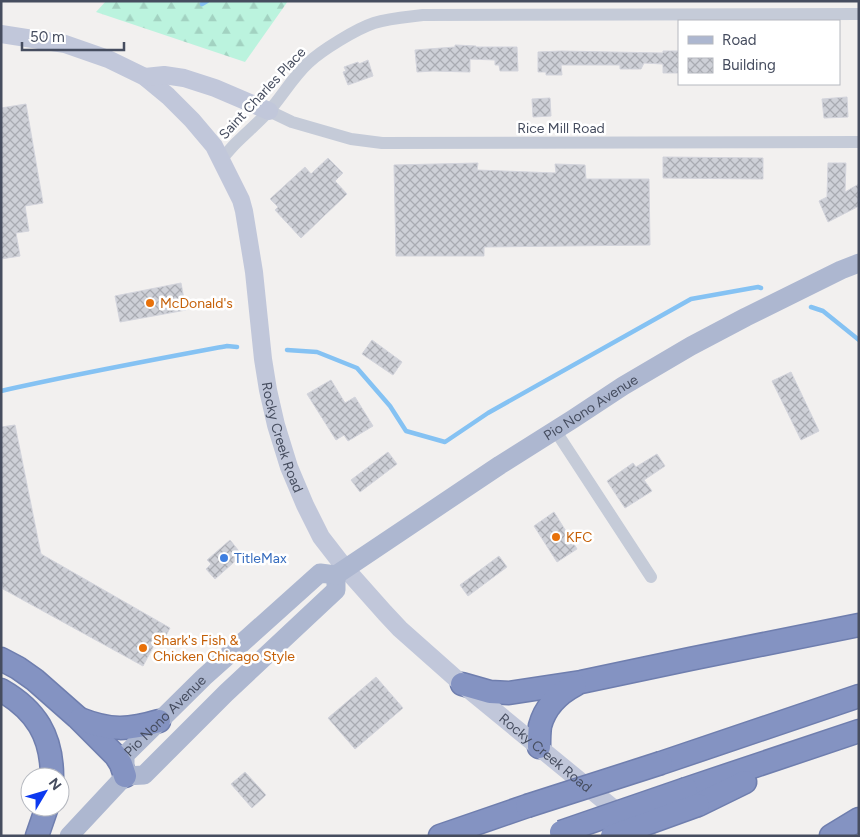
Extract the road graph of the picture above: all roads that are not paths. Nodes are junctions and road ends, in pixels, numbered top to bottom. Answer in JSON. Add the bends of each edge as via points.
{"nodes":[{"id":1,"x":541,"y":1,"type":"edge"},
{"id":2,"x":746,"y":1,"type":"edge"},
{"id":3,"x":859,"y":14,"type":"edge"},
{"id":4,"x":541,"y":15,"type":"junction"},
{"id":5,"x":746,"y":15,"type":"junction"},
{"id":6,"x":1,"y":34,"type":"edge"},
{"id":7,"x":145,"y":77,"type":"junction"},
{"id":8,"x":269,"y":111,"type":"junction"},
{"id":9,"x":859,"y":142,"type":"edge"},
{"id":10,"x":221,"y":160,"type":"junction"},
{"id":11,"x":859,"y":263,"type":"edge"},
{"id":12,"x":555,"y":430,"type":"junction"},
{"id":13,"x":340,"y":572,"type":"junction"},
{"id":14,"x":651,"y":577,"type":"dead end"},
{"id":15,"x":859,"y":625,"type":"edge"},
{"id":16,"x":1,"y":660,"type":"edge"},
{"id":17,"x":581,"y":682,"type":"junction"},
{"id":18,"x":462,"y":684,"type":"junction"},
{"id":19,"x":1,"y":690,"type":"edge"},
{"id":20,"x":859,"y":696,"type":"edge"},
{"id":21,"x":77,"y":718,"type":"junction"},
{"id":22,"x":159,"y":721,"type":"junction"},
{"id":23,"x":859,"y":731,"type":"edge"},
{"id":24,"x":539,"y":747,"type":"junction"},
{"id":25,"x":52,"y":767,"type":"edge"},
{"id":26,"x":125,"y":776,"type":"junction"},
{"id":27,"x":692,"y":797,"type":"junction"},
{"id":28,"x":44,"y":817,"type":"edge"},
{"id":29,"x":859,"y":819,"type":"edge"},
{"id":30,"x":554,"y":834,"type":"edge"},
{"id":31,"x":38,"y":836,"type":"edge"},
{"id":32,"x":69,"y":836,"type":"edge"},
{"id":33,"x":440,"y":836,"type":"edge"},
{"id":34,"x":612,"y":836,"type":"edge"},
{"id":35,"x":646,"y":836,"type":"edge"},
{"id":36,"x":831,"y":836,"type":"edge"}],
"edges":[{"from":1,"to":4,"type":"street"},
{"from":2,"to":5,"type":"street"},
{"from":3,"to":5,"type":"street","name":"Saint Charles Place"},
{"from":4,"to":5,"type":"street","name":"Saint Charles Place"},
{"from":4,"to":8,"type":"street","name":"Saint Charles Place","via":[[423,16],[372,24],[342,39],[309,62]]},
{"from":6,"to":7,"type":"street","name":"Rocky Creek Road","via":[[65,44],[108,59]]},
{"from":7,"to":8,"type":"street","via":[[184,78]]},
{"from":7,"to":10,"type":"street","name":"Rocky Creek Road","via":[[192,120],[214,146]]},
{"from":8,"to":9,"type":"street","name":"Rice Mill Road","via":[[292,122],[351,139],[382,142]]},
{"from":8,"to":10,"type":"street","name":"Saint Charles Place"},
{"from":10,"to":13,"type":"street","name":"Rocky Creek Road","via":[[242,200],[264,367],[276,425],[307,509]]},
{"from":11,"to":12,"type":"main road","name":"Pio Nono Avenue","via":[[691,346]]},
{"from":12,"to":13,"type":"main road","name":"Pio Nono Avenue"},
{"from":12,"to":14,"type":"street"},
{"from":13,"to":18,"type":"street","name":"Rocky Creek Road"},
{"from":13,"to":22,"type":"main road","name":"Pio Nono Avenue","via":[[320,573]]},
{"from":13,"to":26,"type":"main road","name":"Pio Nono Avenue","via":[[336,590],[226,692],[144,775]]},
{"from":15,"to":17,"type":"highway"},
{"from":16,"to":21,"type":"highway","via":[[35,680]]},
{"from":17,"to":18,"type":"highway","via":[[509,693],[490,692]]},
{"from":17,"to":24,"type":"highway","via":[[564,690],[545,712]]},
{"from":18,"to":24,"type":"street","name":"Rocky Creek Road"},
{"from":19,"to":25,"type":"highway","via":[[24,705],[40,726]]},
{"from":20,"to":33,"type":"highway","bridge":true},
{"from":21,"to":22,"type":"highway","via":[[114,728]]},
{"from":21,"to":26,"type":"highway","via":[[116,756]]},
{"from":22,"to":26,"type":"main road","name":"Pio Nono Avenue","via":[[125,755]]},
{"from":23,"to":27,"type":"highway","via":[[806,749]]},
{"from":24,"to":35,"type":"street","name":"Rocky Creek Road"},
{"from":26,"to":32,"type":"main road","name":"Pio Nono Avenue"},
{"from":27,"to":30,"type":"highway","bridge":true},
{"from":27,"to":34,"type":"highway","bridge":true},
{"from":28,"to":31,"type":"highway"},
{"from":29,"to":36,"type":"highway"}]}
